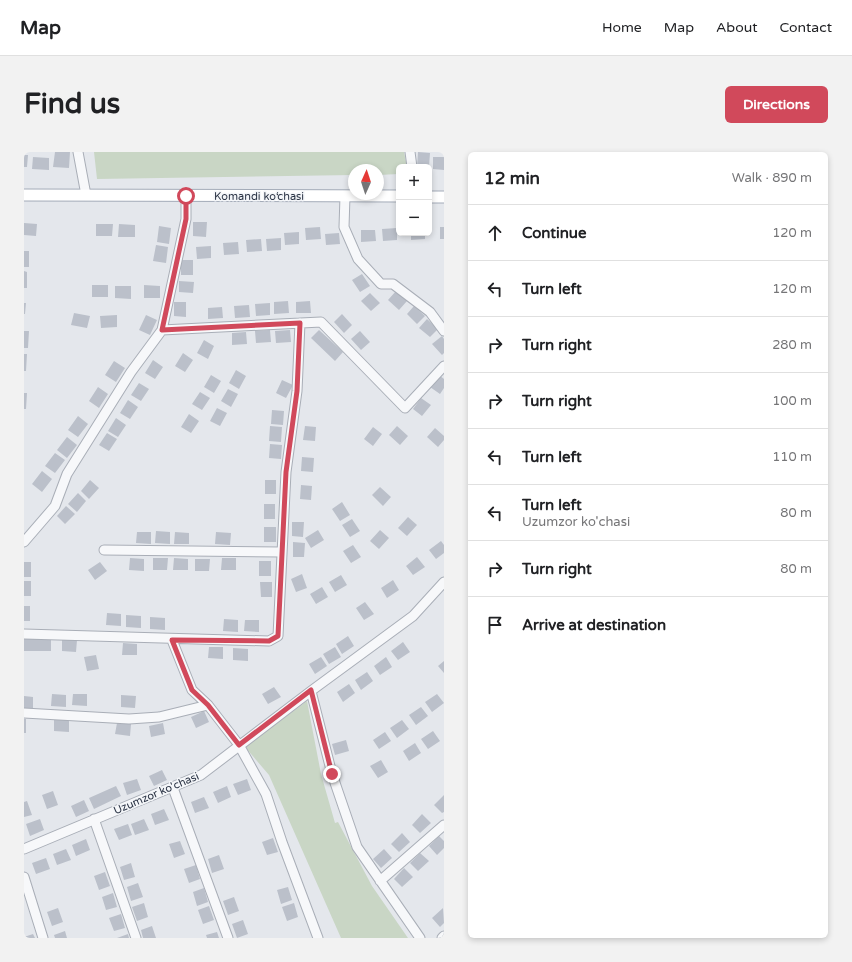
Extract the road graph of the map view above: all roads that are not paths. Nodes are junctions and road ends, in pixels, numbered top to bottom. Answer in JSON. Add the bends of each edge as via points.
{"nodes":[{"id":1,"x":78,"y":152,"type":"edge"},
{"id":2,"x":410,"y":152,"type":"edge"},
{"id":3,"x":412,"y":164,"type":"edge"},
{"id":4,"x":24,"y":195,"type":"edge"},
{"id":5,"x":86,"y":195,"type":"junction"},
{"id":6,"x":186,"y":196,"type":"junction"},
{"id":7,"x":344,"y":196,"type":"junction"},
{"id":8,"x":396,"y":196,"type":"edge"},
{"id":9,"x":432,"y":197,"type":"edge"},
{"id":10,"x":444,"y":197,"type":"edge"},
{"id":11,"x":300,"y":323,"type":"junction"},
{"id":12,"x":162,"y":330,"type":"junction"},
{"id":13,"x":444,"y":331,"type":"edge"},
{"id":14,"x":444,"y":366,"type":"edge"},
{"id":15,"x":24,"y":542,"type":"edge"},
{"id":16,"x":104,"y":550,"type":"dead end"},
{"id":17,"x":281,"y":552,"type":"junction"},
{"id":18,"x":444,"y":582,"type":"edge"},
{"id":19,"x":24,"y":634,"type":"edge"},
{"id":20,"x":172,"y":640,"type":"junction"},
{"id":21,"x":311,"y":690,"type":"junction"},
{"id":22,"x":208,"y":705,"type":"junction"},
{"id":23,"x":24,"y":713,"type":"edge"},
{"id":24,"x":239,"y":745,"type":"junction"},
{"id":25,"x":173,"y":788,"type":"junction"},
{"id":26,"x":94,"y":819,"type":"junction"},
{"id":27,"x":444,"y":825,"type":"edge"},
{"id":28,"x":24,"y":849,"type":"edge"},
{"id":29,"x":24,"y":877,"type":"edge"},
{"id":30,"x":380,"y":881,"type":"junction"},
{"id":31,"x":444,"y":936,"type":"edge"},
{"id":32,"x":43,"y":938,"type":"edge"},
{"id":33,"x":136,"y":938,"type":"edge"},
{"id":34,"x":228,"y":938,"type":"edge"},
{"id":35,"x":318,"y":938,"type":"edge"},
{"id":36,"x":420,"y":938,"type":"edge"},
{"id":37,"x":442,"y":938,"type":"edge"}],
"edges":[{"from":1,"to":5,"type":"street"},
{"from":2,"to":3,"type":"street"},
{"from":4,"to":5,"type":"main road","name":"Komandi ko‘chasi"},
{"from":5,"to":6,"type":"main road","name":"Komandi ko‘chasi"},
{"from":6,"to":7,"type":"main road","name":"Komandi ko‘chasi"},
{"from":6,"to":12,"type":"street","via":[[186,219]]},
{"from":7,"to":8,"type":"main road","name":"Komandi ko‘chasi"},
{"from":7,"to":13,"type":"street","via":[[344,227],[358,259],[381,284],[394,284],[430,312]]},
{"from":9,"to":10,"type":"main road"},
{"from":11,"to":12,"type":"street"},
{"from":11,"to":14,"type":"street","via":[[321,322],[405,408]]},
{"from":11,"to":17,"type":"street","via":[[297,391],[286,472]]},
{"from":12,"to":15,"type":"street","via":[[131,372],[67,474],[56,506]]},
{"from":16,"to":17,"type":"street"},
{"from":17,"to":20,"type":"street","via":[[278,636],[269,641]]},
{"from":18,"to":21,"type":"street","name":"Uzumzor ko'chasi","via":[[413,616]]},
{"from":19,"to":20,"type":"street"},
{"from":20,"to":22,"type":"street","via":[[192,690]]},
{"from":21,"to":24,"type":"street","name":"Uzumzor ko'chasi"},
{"from":21,"to":30,"type":"street","via":[[332,774],[357,848]]},
{"from":22,"to":23,"type":"street","via":[[159,717],[129,719]]},
{"from":22,"to":24,"type":"street"},
{"from":24,"to":25,"type":"street","name":"Uzumzor ko'chasi","via":[[226,758],[201,775]]},
{"from":24,"to":35,"type":"street","via":[[266,794]]},
{"from":25,"to":26,"type":"street","name":"Uzumzor ko'chasi"},
{"from":25,"to":34,"type":"street"},
{"from":26,"to":28,"type":"street","name":"Uzumzor ko'chasi"},
{"from":26,"to":33,"type":"street"},
{"from":27,"to":30,"type":"street"},
{"from":29,"to":32,"type":"street"},
{"from":30,"to":36,"type":"street"},
{"from":31,"to":37,"type":"street"}]}
